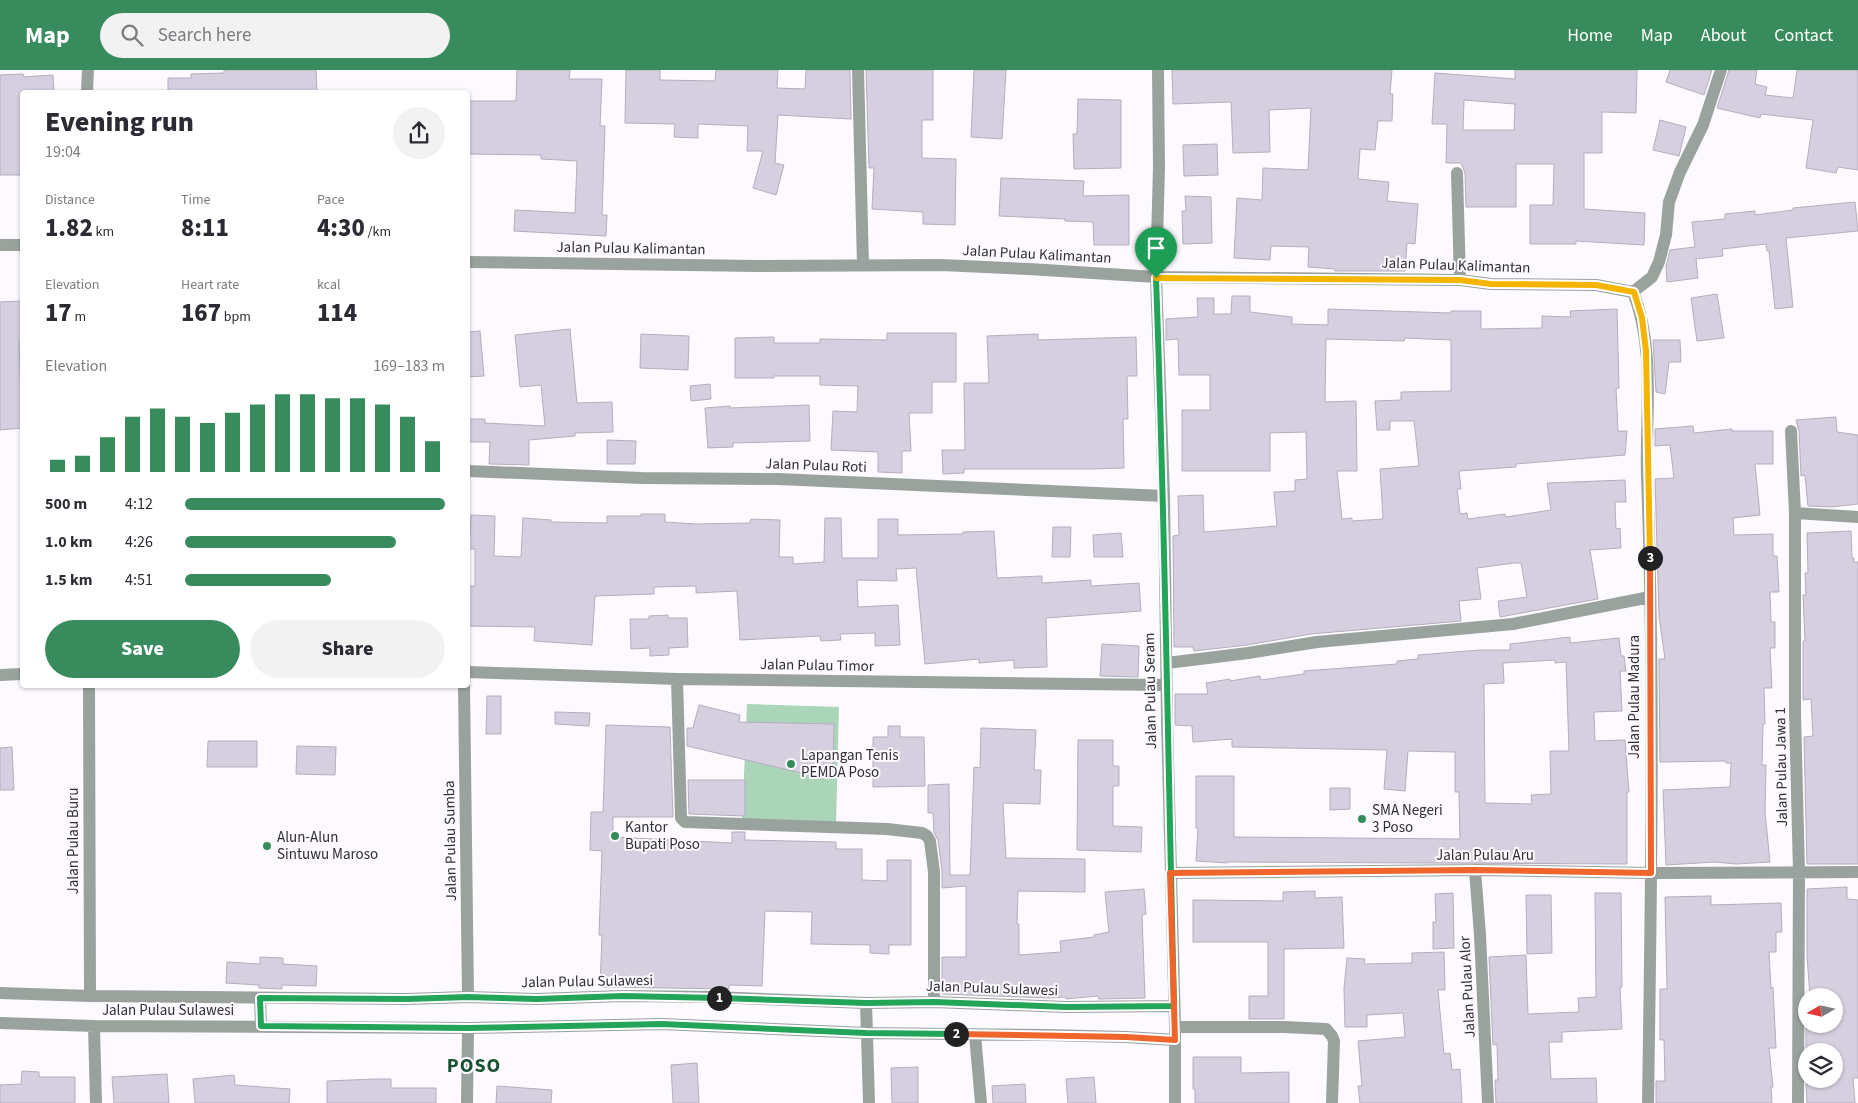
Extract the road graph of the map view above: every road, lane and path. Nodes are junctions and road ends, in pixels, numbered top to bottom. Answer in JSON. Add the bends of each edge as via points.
{"nodes":[{"id":1,"x":88,"y":70,"type":"edge"},
{"id":2,"x":858,"y":70,"type":"edge"},
{"id":3,"x":1158,"y":70,"type":"edge"},
{"id":4,"x":1721,"y":70,"type":"edge"},
{"id":5,"x":87,"y":90,"type":"edge"},
{"id":6,"x":1457,"y":173,"type":"dead end"},
{"id":7,"x":0,"y":245,"type":"edge"},
{"id":8,"x":20,"y":245,"type":"edge"},
{"id":9,"x":470,"y":262,"type":"edge"},
{"id":10,"x":863,"y":265,"type":"junction"},
{"id":11,"x":1156,"y":278,"type":"junction"},
{"id":12,"x":1460,"y":280,"type":"junction"},
{"id":13,"x":1634,"y":292,"type":"junction"},
{"id":14,"x":1791,"y":431,"type":"dead end"},
{"id":15,"x":470,"y":471,"type":"edge"},
{"id":16,"x":1164,"y":496,"type":"junction"},
{"id":17,"x":1795,"y":513,"type":"junction"},
{"id":18,"x":1858,"y":518,"type":"edge"},
{"id":19,"x":1650,"y":597,"type":"junction"},
{"id":20,"x":1167,"y":663,"type":"junction"},
{"id":21,"x":470,"y":672,"type":"edge"},
{"id":22,"x":20,"y":674,"type":"edge"},
{"id":23,"x":0,"y":676,"type":"edge"},
{"id":24,"x":677,"y":679,"type":"junction"},
{"id":25,"x":1166,"y":685,"type":"junction"},
{"id":26,"x":89,"y":688,"type":"edge"},
{"id":27,"x":464,"y":688,"type":"edge"},
{"id":28,"x":1475,"y":870,"type":"junction"},
{"id":29,"x":1799,"y":872,"type":"junction"},
{"id":30,"x":1858,"y":872,"type":"edge"},
{"id":31,"x":1170,"y":873,"type":"junction"},
{"id":32,"x":1651,"y":873,"type":"junction"},
{"id":33,"x":0,"y":992,"type":"edge"},
{"id":34,"x":90,"y":996,"type":"junction"},
{"id":35,"x":468,"y":997,"type":"junction"},
{"id":36,"x":260,"y":998,"type":"junction"},
{"id":37,"x":934,"y":1002,"type":"junction"},
{"id":38,"x":866,"y":1003,"type":"junction"},
{"id":39,"x":1174,"y":1006,"type":"junction"},
{"id":40,"x":0,"y":1023,"type":"edge"},
{"id":41,"x":94,"y":1026,"type":"junction"},
{"id":42,"x":261,"y":1026,"type":"junction"},
{"id":43,"x":468,"y":1028,"type":"junction"},
{"id":44,"x":866,"y":1033,"type":"junction"},
{"id":45,"x":1175,"y":1033,"type":"junction"},
{"id":46,"x":975,"y":1035,"type":"junction"},
{"id":47,"x":96,"y":1103,"type":"edge"},
{"id":48,"x":467,"y":1103,"type":"edge"},
{"id":49,"x":869,"y":1103,"type":"edge"},
{"id":50,"x":981,"y":1103,"type":"edge"},
{"id":51,"x":1174,"y":1103,"type":"edge"},
{"id":52,"x":1332,"y":1103,"type":"edge"},
{"id":53,"x":1488,"y":1103,"type":"edge"},
{"id":54,"x":1648,"y":1103,"type":"edge"},
{"id":55,"x":1798,"y":1103,"type":"edge"}],
"edges":[{"from":1,"to":5,"type":"street"},
{"from":2,"to":10,"type":"street"},
{"from":3,"to":11,"type":"street","name":"Jalan Pulau Seram"},
{"from":4,"to":13,"type":"street","via":[[1669,202],[1659,262],[1652,277]]},
{"from":6,"to":12,"type":"street"},
{"from":7,"to":8,"type":"street"},
{"from":9,"to":10,"type":"street","name":"Jalan Pulau Kalimantan"},
{"from":10,"to":11,"type":"street","name":"Jalan Pulau Kalimantan","via":[[941,265]]},
{"from":11,"to":12,"type":"street","name":"Jalan Pulau Kalimantan"},
{"from":11,"to":16,"type":"street","name":"Jalan Pulau Seram"},
{"from":12,"to":13,"type":"street","name":"Jalan Pulau Kalimantan","via":[[1491,284],[1596,285]]},
{"from":13,"to":19,"type":"street","name":"Jalan Pulau Madura","via":[[1642,318],[1646,351]]},
{"from":14,"to":17,"type":"street","name":"Jalan Pulau Jawa 1"},
{"from":15,"to":16,"type":"street","name":"Jalan Pulau Roti","via":[[641,478],[778,479]]},
{"from":16,"to":20,"type":"street","name":"Jalan Pulau Seram"},
{"from":17,"to":18,"type":"street"},
{"from":17,"to":29,"type":"street","name":"Jalan Pulau Jawa 1"},
{"from":19,"to":20,"type":"street","via":[[1513,624],[1317,642]]},
{"from":19,"to":32,"type":"street","name":"Jalan Pulau Madura"},
{"from":20,"to":25,"type":"street","name":"Jalan Pulau Seram"},
{"from":21,"to":24,"type":"street","name":"Jalan Pulau Timor"},
{"from":22,"to":23,"type":"street"},
{"from":24,"to":25,"type":"street","name":"Jalan Pulau Timor"},
{"from":24,"to":37,"type":"street","via":[[681,818],[685,822],[887,829],[927,836],[934,872]]},
{"from":25,"to":31,"type":"street","name":"Jalan Pulau Seram"},
{"from":26,"to":34,"type":"street","name":"Jalan Pulau Buru"},
{"from":27,"to":35,"type":"street","name":"Jalan Pulau Sumba"},
{"from":28,"to":31,"type":"street","name":"Jalan Pulau Aru"},
{"from":28,"to":32,"type":"street","name":"Jalan Pulau Aru"},
{"from":28,"to":53,"type":"street","name":"Jalan Pulau Alor"},
{"from":29,"to":30,"type":"street","name":"Jalan Pulau Aru"},
{"from":29,"to":32,"type":"street","name":"Jalan Pulau Aru"},
{"from":29,"to":55,"type":"street","name":"Jalan Pulau Jawa 1"},
{"from":31,"to":39,"type":"street","name":"Jalan Pulau Seram"},
{"from":32,"to":54,"type":"street","name":"Jalan Pulau Madura"},
{"from":33,"to":34,"type":"street","name":"Jalan Pulau Sulawesi"},
{"from":34,"to":36,"type":"street","name":"Jalan Pulau Sulawesi"},
{"from":35,"to":36,"type":"street","name":"Jalan Pulau Sulawesi"},
{"from":35,"to":38,"type":"street","name":"Jalan Pulau Sulawesi","via":[[623,996]]},
{"from":36,"to":42,"type":"street"},
{"from":37,"to":38,"type":"street","name":"Jalan Pulau Sulawesi"},
{"from":37,"to":39,"type":"street","name":"Jalan Pulau Sulawesi","via":[[1066,1007]]},
{"from":38,"to":44,"type":"street"},
{"from":39,"to":45,"type":"street","name":"Jalan Pulau Seram"},
{"from":40,"to":41,"type":"street","name":"Jalan Pulau Sulawesi"},
{"from":41,"to":42,"type":"street","name":"Jalan Pulau Sulawesi"},
{"from":41,"to":47,"type":"street"},
{"from":42,"to":43,"type":"street","name":"Jalan Pulau Sulawesi"},
{"from":43,"to":44,"type":"street","name":"Jalan Pulau Sulawesi","via":[[662,1024]]},
{"from":43,"to":48,"type":"street"},
{"from":44,"to":46,"type":"street","name":"Jalan Pulau Sulawesi"},
{"from":44,"to":49,"type":"street"},
{"from":45,"to":46,"type":"street","name":"Jalan Pulau Sulawesi"},
{"from":45,"to":51,"type":"street","name":"Jalan Pulau Seram"},
{"from":45,"to":52,"type":"street","name":"Jalan Pulau Sulawesi","via":[[1284,1026],[1326,1029],[1334,1041]]},
{"from":46,"to":50,"type":"street"}]}
